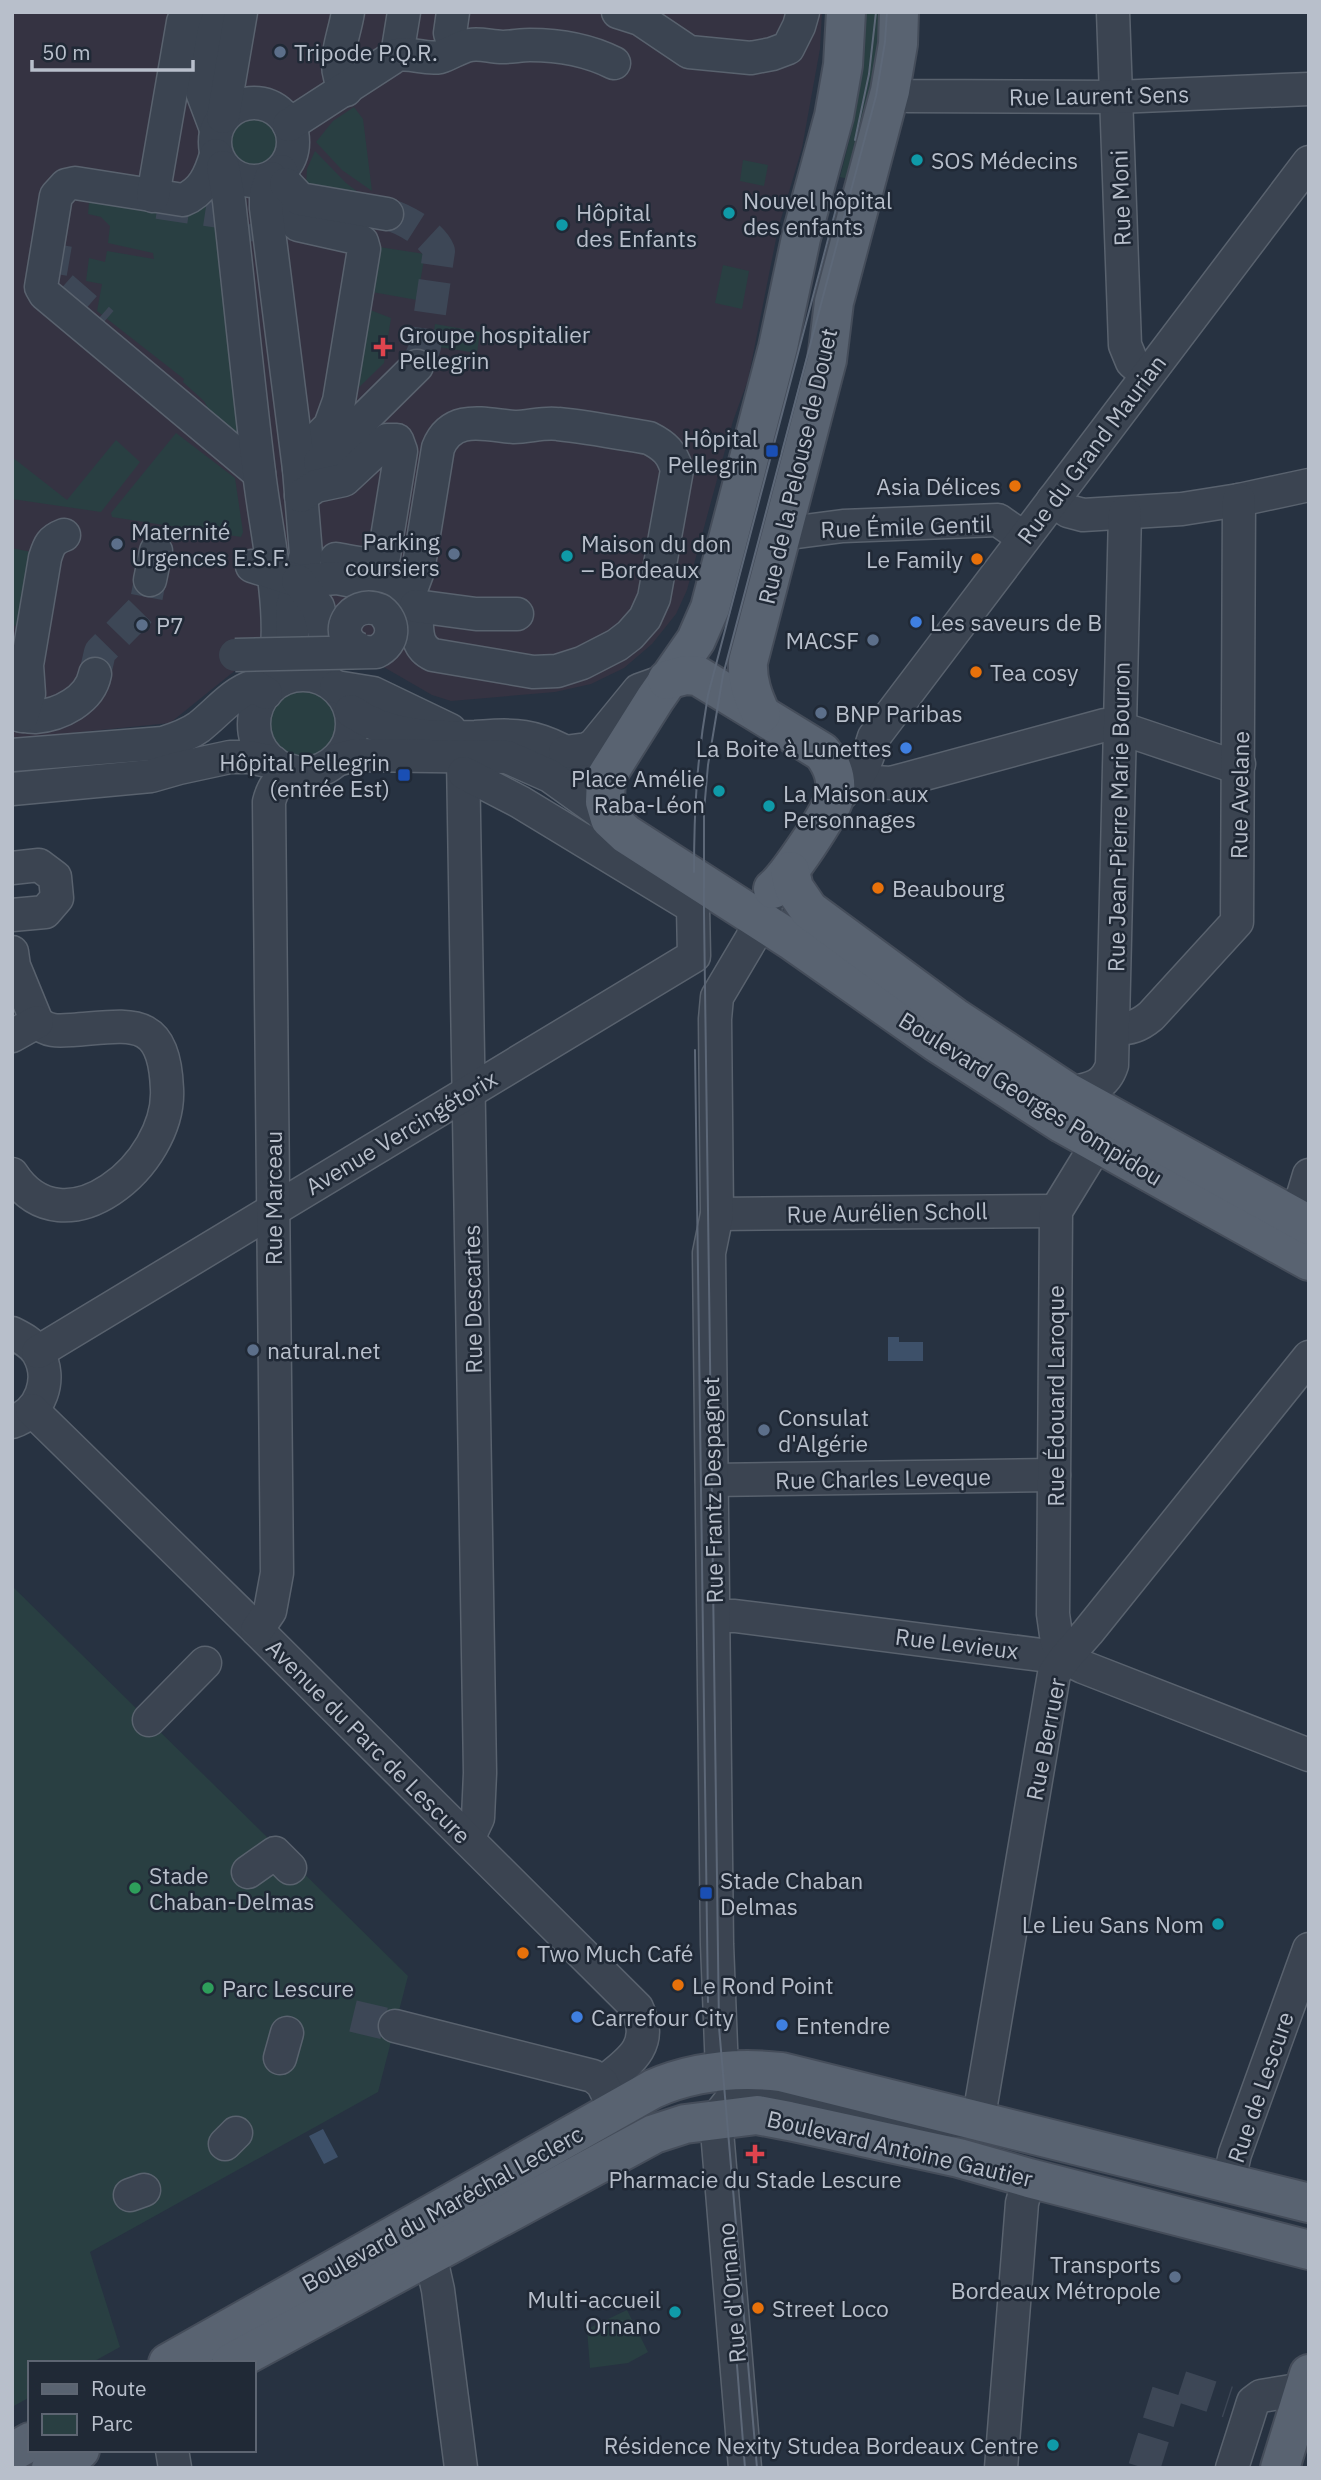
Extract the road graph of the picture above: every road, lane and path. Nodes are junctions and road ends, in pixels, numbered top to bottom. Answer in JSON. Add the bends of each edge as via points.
{"nodes":[{"id":1,"x":187,"y":12,"type":"edge"},
{"id":2,"x":210,"y":12,"type":"edge"},
{"id":3,"x":241,"y":12,"type":"edge"},
{"id":4,"x":348,"y":12,"type":"edge"},
{"id":5,"x":404,"y":12,"type":"edge"},
{"id":6,"x":453,"y":12,"type":"edge"},
{"id":7,"x":618,"y":12,"type":"edge"},
{"id":8,"x":803,"y":12,"type":"edge"},
{"id":9,"x":846,"y":12,"type":"edge"},
{"id":10,"x":899,"y":12,"type":"edge"},
{"id":11,"x":1114,"y":12,"type":"edge"},
{"id":12,"x":455,"y":50,"type":"junction"},
{"id":13,"x":397,"y":55,"type":"junction"},
{"id":14,"x":614,"y":64,"type":"dead end"},
{"id":15,"x":1309,"y":89,"type":"edge"},
{"id":16,"x":346,"y":90,"type":"junction"},
{"id":17,"x":890,"y":91,"type":"junction"},
{"id":18,"x":1116,"y":97,"type":"junction"},
{"id":19,"x":289,"y":125,"type":"junction"},
{"id":20,"x":220,"y":142,"type":"junction"},
{"id":21,"x":1309,"y":162,"type":"edge"},
{"id":22,"x":279,"y":178,"type":"junction"},
{"id":23,"x":153,"y":196,"type":"junction"},
{"id":24,"x":387,"y":214,"type":"tunnel mouth"},
{"id":25,"x":254,"y":241,"type":"tunnel mouth"},
{"id":26,"x":103,"y":323,"type":"tunnel mouth"},
{"id":27,"x":417,"y":366,"type":"tunnel mouth"},
{"id":28,"x":1147,"y":375,"type":"junction"},
{"id":29,"x":292,"y":426,"type":"junction"},
{"id":30,"x":212,"y":433,"type":"junction"},
{"id":31,"x":259,"y":473,"type":"junction"},
{"id":32,"x":300,"y":482,"type":"junction"},
{"id":33,"x":1309,"y":485,"type":"edge"},
{"id":34,"x":1052,"y":500,"type":"junction"},
{"id":35,"x":1239,"y":500,"type":"junction"},
{"id":36,"x":1125,"y":513,"type":"junction"},
{"id":37,"x":783,"y":528,"type":"junction"},
{"id":38,"x":64,"y":535,"type":"dead end"},
{"id":39,"x":1024,"y":538,"type":"junction"},
{"id":40,"x":282,"y":568,"type":"junction"},
{"id":41,"x":402,"y":595,"type":"junction"},
{"id":42,"x":517,"y":614,"type":"dead end"},
{"id":43,"x":326,"y":638,"type":"junction"},
{"id":44,"x":235,"y":655,"type":"dead end"},
{"id":45,"x":95,"y":674,"type":"tunnel mouth"},
{"id":46,"x":667,"y":680,"type":"junction"},
{"id":47,"x":332,"y":691,"type":"junction"},
{"id":48,"x":265,"y":695,"type":"junction"},
{"id":49,"x":17,"y":715,"type":"edge"},
{"id":50,"x":761,"y":715,"type":"junction"},
{"id":51,"x":1120,"y":728,"type":"junction"},
{"id":52,"x":874,"y":737,"type":"junction"},
{"id":53,"x":565,"y":752,"type":"junction"},
{"id":54,"x":822,"y":752,"type":"junction"},
{"id":55,"x":12,"y":755,"type":"edge"},
{"id":56,"x":464,"y":756,"type":"junction"},
{"id":57,"x":337,"y":760,"type":"junction"},
{"id":58,"x":1239,"y":764,"type":"junction"},
{"id":59,"x":282,"y":767,"type":"junction"},
{"id":60,"x":179,"y":768,"type":"junction"},
{"id":61,"x":606,"y":777,"type":"junction"},
{"id":62,"x":12,"y":789,"type":"edge"},
{"id":63,"x":845,"y":791,"type":"junction"},
{"id":64,"x":610,"y":819,"type":"junction"},
{"id":65,"x":12,"y":868,"type":"edge"},
{"id":66,"x":773,"y":895,"type":"junction"},
{"id":67,"x":710,"y":903,"type":"junction"},
{"id":68,"x":12,"y":915,"type":"edge"},
{"id":69,"x":12,"y":952,"type":"edge"},
{"id":70,"x":25,"y":1029,"type":"edge"},
{"id":71,"x":1114,"y":1029,"type":"junction"},
{"id":72,"x":469,"y":1091,"type":"junction"},
{"id":73,"x":1069,"y":1093,"type":"junction"},
{"id":74,"x":1097,"y":1144,"type":"junction"},
{"id":75,"x":12,"y":1174,"type":"edge"},
{"id":76,"x":1309,"y":1175,"type":"edge"},
{"id":77,"x":273,"y":1209,"type":"junction"},
{"id":78,"x":1056,"y":1210,"type":"junction"},
{"id":79,"x":717,"y":1214,"type":"junction"},
{"id":80,"x":1300,"y":1220,"type":"edge"},
{"id":81,"x":1309,"y":1261,"type":"edge"},
{"id":82,"x":12,"y":1332,"type":"edge"},
{"id":83,"x":38,"y":1352,"type":"junction"},
{"id":84,"x":1309,"y":1357,"type":"edge"},
{"id":85,"x":22,"y":1416,"type":"edge"},
{"id":86,"x":1054,"y":1475,"type":"junction"},
{"id":87,"x":712,"y":1480,"type":"junction"},
{"id":88,"x":714,"y":1616,"type":"junction"},
{"id":89,"x":257,"y":1630,"type":"junction"},
{"id":90,"x":1065,"y":1658,"type":"junction"},
{"id":91,"x":205,"y":1663,"type":"dead end"},
{"id":92,"x":156,"y":1712,"type":"dead end"},
{"id":93,"x":1309,"y":1755,"type":"edge"},
{"id":94,"x":468,"y":1839,"type":"junction"},
{"id":95,"x":290,"y":1868,"type":"dead end"},
{"id":96,"x":254,"y":1876,"type":"dead end"},
{"id":97,"x":1309,"y":1949,"type":"edge"},
{"id":98,"x":409,"y":2030,"type":"tunnel mouth"},
{"id":99,"x":722,"y":2071,"type":"junction"},
{"id":100,"x":609,"y":2096,"type":"junction"},
{"id":101,"x":716,"y":2119,"type":"junction"},
{"id":102,"x":978,"y":2122,"type":"junction"},
{"id":103,"x":1044,"y":2182,"type":"junction"},
{"id":104,"x":1228,"y":2185,"type":"junction"},
{"id":105,"x":1309,"y":2203,"type":"edge"},
{"id":106,"x":1309,"y":2228,"type":"edge"},
{"id":107,"x":1309,"y":2250,"type":"edge"},
{"id":108,"x":425,"y":2256,"type":"junction"},
{"id":109,"x":171,"y":2361,"type":"edge"},
{"id":110,"x":235,"y":2361,"type":"edge"},
{"id":111,"x":1306,"y":2382,"type":"edge"},
{"id":112,"x":28,"y":2443,"type":"edge"},
{"id":113,"x":12,"y":2452,"type":"edge"},
{"id":114,"x":77,"y":2452,"type":"edge"},
{"id":115,"x":51,"y":2468,"type":"edge"},
{"id":116,"x":461,"y":2468,"type":"edge"},
{"id":117,"x":746,"y":2468,"type":"edge"},
{"id":118,"x":1001,"y":2468,"type":"edge"},
{"id":119,"x":1232,"y":2468,"type":"edge"},
{"id":120,"x":1280,"y":2468,"type":"edge"}],
"edges":[{"from":1,"to":23,"type":"street"},
{"from":2,"to":20,"type":"street","via":[[200,77]]},
{"from":3,"to":20,"type":"street"},
{"from":4,"to":16,"type":"street","via":[[337,73]]},
{"from":5,"to":13,"type":"street"},
{"from":6,"to":12,"type":"street","via":[[450,33]]},
{"from":7,"to":8,"type":"street","via":[[640,19],[689,52],[750,65],[788,48]]},
{"from":9,"to":46,"type":"main road","name":"Rue de la Pelouse de Douet","via":[[834,116],[710,608],[702,630]]},
{"from":10,"to":17,"type":"main road","name":"Rue de la Pelouse de Douet"},
{"from":11,"to":18,"type":"street","name":"Rue Moni"},
{"from":12,"to":13,"type":"street","via":[[439,57]]},
{"from":12,"to":14,"type":"street","via":[[475,44],[558,46],[593,53]]},
{"from":13,"to":16,"type":"street"},
{"from":15,"to":18,"type":"street","name":"Rue Laurent Sens"},
{"from":16,"to":19,"type":"street"},
{"from":17,"to":18,"type":"street","name":"Rue Laurent Sens","via":[[908,96]]},
{"from":17,"to":37,"type":"main road","name":"Rue de la Pelouse de Douet","via":[[834,302],[827,360]]},
{"from":18,"to":28,"type":"street","name":"Rue Moni","via":[[1125,345],[1132,362]]},
{"from":19,"to":20,"type":"street","via":[[271,107],[246,104],[233,108]]},
{"from":19,"to":22,"type":"street","via":[[292,150]]},
{"from":20,"to":22,"type":"street","via":[[232,176],[258,182]]},
{"from":20,"to":23,"type":"street","via":[[211,172],[194,196],[183,200]]},
{"from":20,"to":31,"type":"street"},
{"from":21,"to":28,"type":"street","name":"Rue du Grand Maurian"},
{"from":22,"to":24,"type":"street","via":[[300,199]]},
{"from":22,"to":29,"type":"street","via":[[266,193],[266,208]]},
{"from":22,"to":32,"type":"street","via":[[298,225],[356,238],[364,249],[340,401],[330,426],[308,448]]},
{"from":23,"to":30,"type":"street","via":[[75,183],[60,190],[41,287]]},
{"from":25,"to":29,"type":"street","via":[[272,393]]},
{"from":26,"to":30,"type":"street","via":[[183,389]]},
{"from":27,"to":32,"type":"street","via":[[305,482]]},
{"from":28,"to":34,"type":"street","name":"Rue du Grand Maurian"},
{"from":29,"to":32,"type":"street"},
{"from":30,"to":31,"type":"street"},
{"from":31,"to":40,"type":"street"},
{"from":32,"to":40,"type":"street"},
{"from":32,"to":40,"type":"street","via":[[316,486],[344,480],[387,440],[393,438],[400,444],[380,562]]},
{"from":33,"to":35,"type":"street"},
{"from":34,"to":36,"type":"street","via":[[1083,516]]},
{"from":34,"to":39,"type":"street","name":"Rue du Grand Maurian"},
{"from":35,"to":36,"type":"street"},
{"from":35,"to":58,"type":"street","name":"Rue Avelane"},
{"from":36,"to":51,"type":"street","name":"Rue Jean-Pierre Marie Bouron"},
{"from":37,"to":39,"type":"street","name":"Rue Émile Gentil","via":[[797,532],[998,520]]},
{"from":37,"to":50,"type":"main road","name":"Rue de la Pelouse de Douet","via":[[748,662],[752,694]]},
{"from":38,"to":49,"type":"street","via":[[53,539],[45,558],[27,665],[29,694]]},
{"from":39,"to":52,"type":"street","name":"Rue du Grand Maurian"},
{"from":40,"to":41,"type":"street"},
{"from":40,"to":43,"type":"street","via":[[318,607]]},
{"from":40,"to":47,"type":"street","via":[[292,608],[293,663]]},
{"from":40,"to":48,"type":"street","via":[[276,603],[277,664]]},
{"from":41,"to":41,"type":"street","via":[[423,651],[433,655],[533,672],[583,663],[617,645],[645,618],[654,598],[677,470],[672,455],[649,438],[555,423],[457,426],[442,438],[438,448],[418,571],[412,587]]},
{"from":41,"to":42,"type":"street","via":[[476,614]]},
{"from":43,"to":44,"type":"street","bridge":true,"via":[[354,613],[363,608],[379,610],[389,622],[390,632],[386,643],[376,651],[363,651],[351,645],[345,633],[347,621],[353,612],[363,607],[380,610],[390,621],[391,632],[387,644],[380,650],[372,652]]},
{"from":43,"to":47,"type":"street","via":[[312,657]]},
{"from":45,"to":49,"type":"street","via":[[85,694],[71,706],[48,715]]},
{"from":46,"to":50,"type":"main road","via":[[686,674],[698,676]]},
{"from":46,"to":53,"type":"street","via":[[639,690],[594,745]]},
{"from":46,"to":61,"type":"main road"},
{"from":47,"to":48,"type":"street","via":[[296,675]]},
{"from":47,"to":56,"type":"street","via":[[373,724],[436,738]]},
{"from":47,"to":57,"type":"street","via":[[352,724],[351,737]]},
{"from":48,"to":55,"type":"street","via":[[254,685],[249,687],[199,727],[163,743]]},
{"from":48,"to":59,"type":"street","via":[[255,718],[256,735],[262,750]]},
{"from":48,"to":60,"type":"street"},
{"from":50,"to":54,"type":"main road"},
{"from":51,"to":58,"type":"street","via":[[1230,765]]},
{"from":51,"to":63,"type":"street","via":[[1105,725],[891,783]]},
{"from":51,"to":71,"type":"street","name":"Rue Jean-Pierre Marie Bouron"},
{"from":52,"to":54,"type":"street","name":"Rue du Grand Maurian","via":[[853,749]]},
{"from":52,"to":63,"type":"street","name":"Rue du Grand Maurian","via":[[867,761]]},
{"from":53,"to":56,"type":"street","via":[[514,736]]},
{"from":53,"to":61,"type":"street"},
{"from":54,"to":63,"type":"main road","via":[[835,783]]},
{"from":56,"to":57,"type":"street","via":[[356,755]]},
{"from":56,"to":64,"type":"street","via":[[498,755],[516,760],[550,776]]},
{"from":56,"to":67,"type":"street","via":[[576,836]]},
{"from":56,"to":72,"type":"street","name":"Rue Descartes"},
{"from":57,"to":59,"type":"street","via":[[308,773]]},
{"from":58,"to":71,"type":"street","name":"Rue Avelane","via":[[1237,922],[1151,1016],[1140,1025]]},
{"from":59,"to":60,"type":"street","via":[[249,757],[230,757]]},
{"from":59,"to":77,"type":"street","name":"Rue Marceau","via":[[269,802]]},
{"from":60,"to":62,"type":"street","via":[[151,776]]},
{"from":61,"to":64,"type":"main road"},
{"from":63,"to":66,"type":"main road"},
{"from":64,"to":67,"type":"main road"},
{"from":65,"to":68,"type":"street","via":[[39,866],[55,877],[57,898],[45,912]]},
{"from":66,"to":67,"type":"main road"},
{"from":66,"to":73,"type":"main road","name":"Boulevard Georges Pompidou","via":[[794,888],[809,910],[954,1017]]},
{"from":66,"to":74,"type":"main road","name":"Boulevard Georges Pompidou","via":[[936,1042]]},
{"from":66,"to":79,"type":"street","name":"Rue Frantz Despagnet","via":[[717,997]]},
{"from":67,"to":72,"type":"street","name":"Avenue Vercingétorix","via":[[694,956]]},
{"from":69,"to":70,"type":"street"},
{"from":70,"to":75,"type":"street","via":[[137,1028],[156,1040],[168,1091],[158,1138],[118,1186],[101,1196],[64,1206],[45,1202]]},
{"from":71,"to":73,"type":"street","name":"Rue Jean-Pierre Marie Bouron","via":[[1110,1074],[1092,1089]]},
{"from":72,"to":77,"type":"street","name":"Avenue Vercingétorix"},
{"from":72,"to":94,"type":"street","name":"Rue Descartes","via":[[480,1773],[478,1818]]},
{"from":73,"to":80,"type":"main road","name":"Boulevard Georges Pompidou"},
{"from":74,"to":78,"type":"street"},
{"from":74,"to":81,"type":"main road","name":"Boulevard Georges Pompidou"},
{"from":76,"to":80,"type":"street"},
{"from":77,"to":83,"type":"street","name":"Avenue Vercingétorix"},
{"from":77,"to":89,"type":"street","name":"Rue Marceau","via":[[276,1573],[270,1612]]},
{"from":78,"to":79,"type":"street","name":"Rue Aurélien Scholl"},
{"from":78,"to":86,"type":"street","name":"Rue Édouard Laroque"},
{"from":79,"to":87,"type":"street","name":"Rue Frantz Despagnet","via":[[709,1254]]},
{"from":82,"to":83,"type":"street"},
{"from":83,"to":85,"type":"street","via":[[45,1382],[41,1397]]},
{"from":84,"to":90,"type":"street","name":"Rue Berruer"},
{"from":85,"to":89,"type":"street","name":"Avenue du Parc de Lescure"},
{"from":86,"to":87,"type":"street","name":"Rue Charles Leveque"},
{"from":86,"to":90,"type":"street","name":"Rue Édouard Laroque","via":[[1053,1614],[1057,1642]]},
{"from":87,"to":88,"type":"street","name":"Rue Frantz Despagnet"},
{"from":88,"to":90,"type":"street","name":"Rue Levieux"},
{"from":88,"to":99,"type":"street","name":"Rue Frantz Despagnet"},
{"from":89,"to":94,"type":"street","name":"Avenue du Parc de Lescure"},
{"from":90,"to":93,"type":"street","name":"Rue Levieux"},
{"from":90,"to":102,"type":"street","name":"Rue Berruer","via":[[1054,1674]]},
{"from":91,"to":92,"type":"street"},
{"from":94,"to":100,"type":"street","name":"Avenue du Parc de Lescure","via":[[637,2008],[644,2036]]},
{"from":95,"to":96,"type":"street","via":[[275,1853]]},
{"from":97,"to":104,"type":"street","name":"Rue de Lescure"},
{"from":98,"to":100,"type":"street","via":[[593,2076]]},
{"from":99,"to":100,"type":"main road","name":"Boulevard du Maréchal Leclerc"},
{"from":99,"to":102,"type":"main road","name":"Boulevard Antoine Gautier","via":[[781,2072]]},
{"from":100,"to":109,"type":"main road","name":"Boulevard du Maréchal Leclerc"},
{"from":101,"to":102,"type":"street","name":"Boulevard Antoine Gautier","via":[[730,2101],[755,2094],[882,2117]]},
{"from":101,"to":103,"type":"main road","name":"Boulevard Antoine Gautier","via":[[757,2115],[789,2120]]},
{"from":101,"to":108,"type":"main road","name":"Boulevard du Maréchal Leclerc","via":[[654,2134]]},
{"from":101,"to":117,"type":"street","name":"Rue d'Ornano"},
{"from":102,"to":104,"type":"main road","name":"Boulevard Antoine Gautier"},
{"from":103,"to":106,"type":"main road","via":[[1171,2198]]},
{"from":103,"to":107,"type":"main road","name":"Boulevard Antoine Gautier"},
{"from":103,"to":118,"type":"street","via":[[1022,2203]]},
{"from":104,"to":105,"type":"main road","name":"Boulevard Antoine Gautier"},
{"from":108,"to":110,"type":"main road","name":"Boulevard du Maréchal Leclerc"},
{"from":108,"to":116,"type":"street","via":[[438,2290]]},
{"from":111,"to":119,"type":"street","via":[[1239,2406]]},
{"from":111,"to":120,"type":"main road"},
{"from":112,"to":113,"type":"main road"},
{"from":114,"to":115,"type":"main road"}]}
